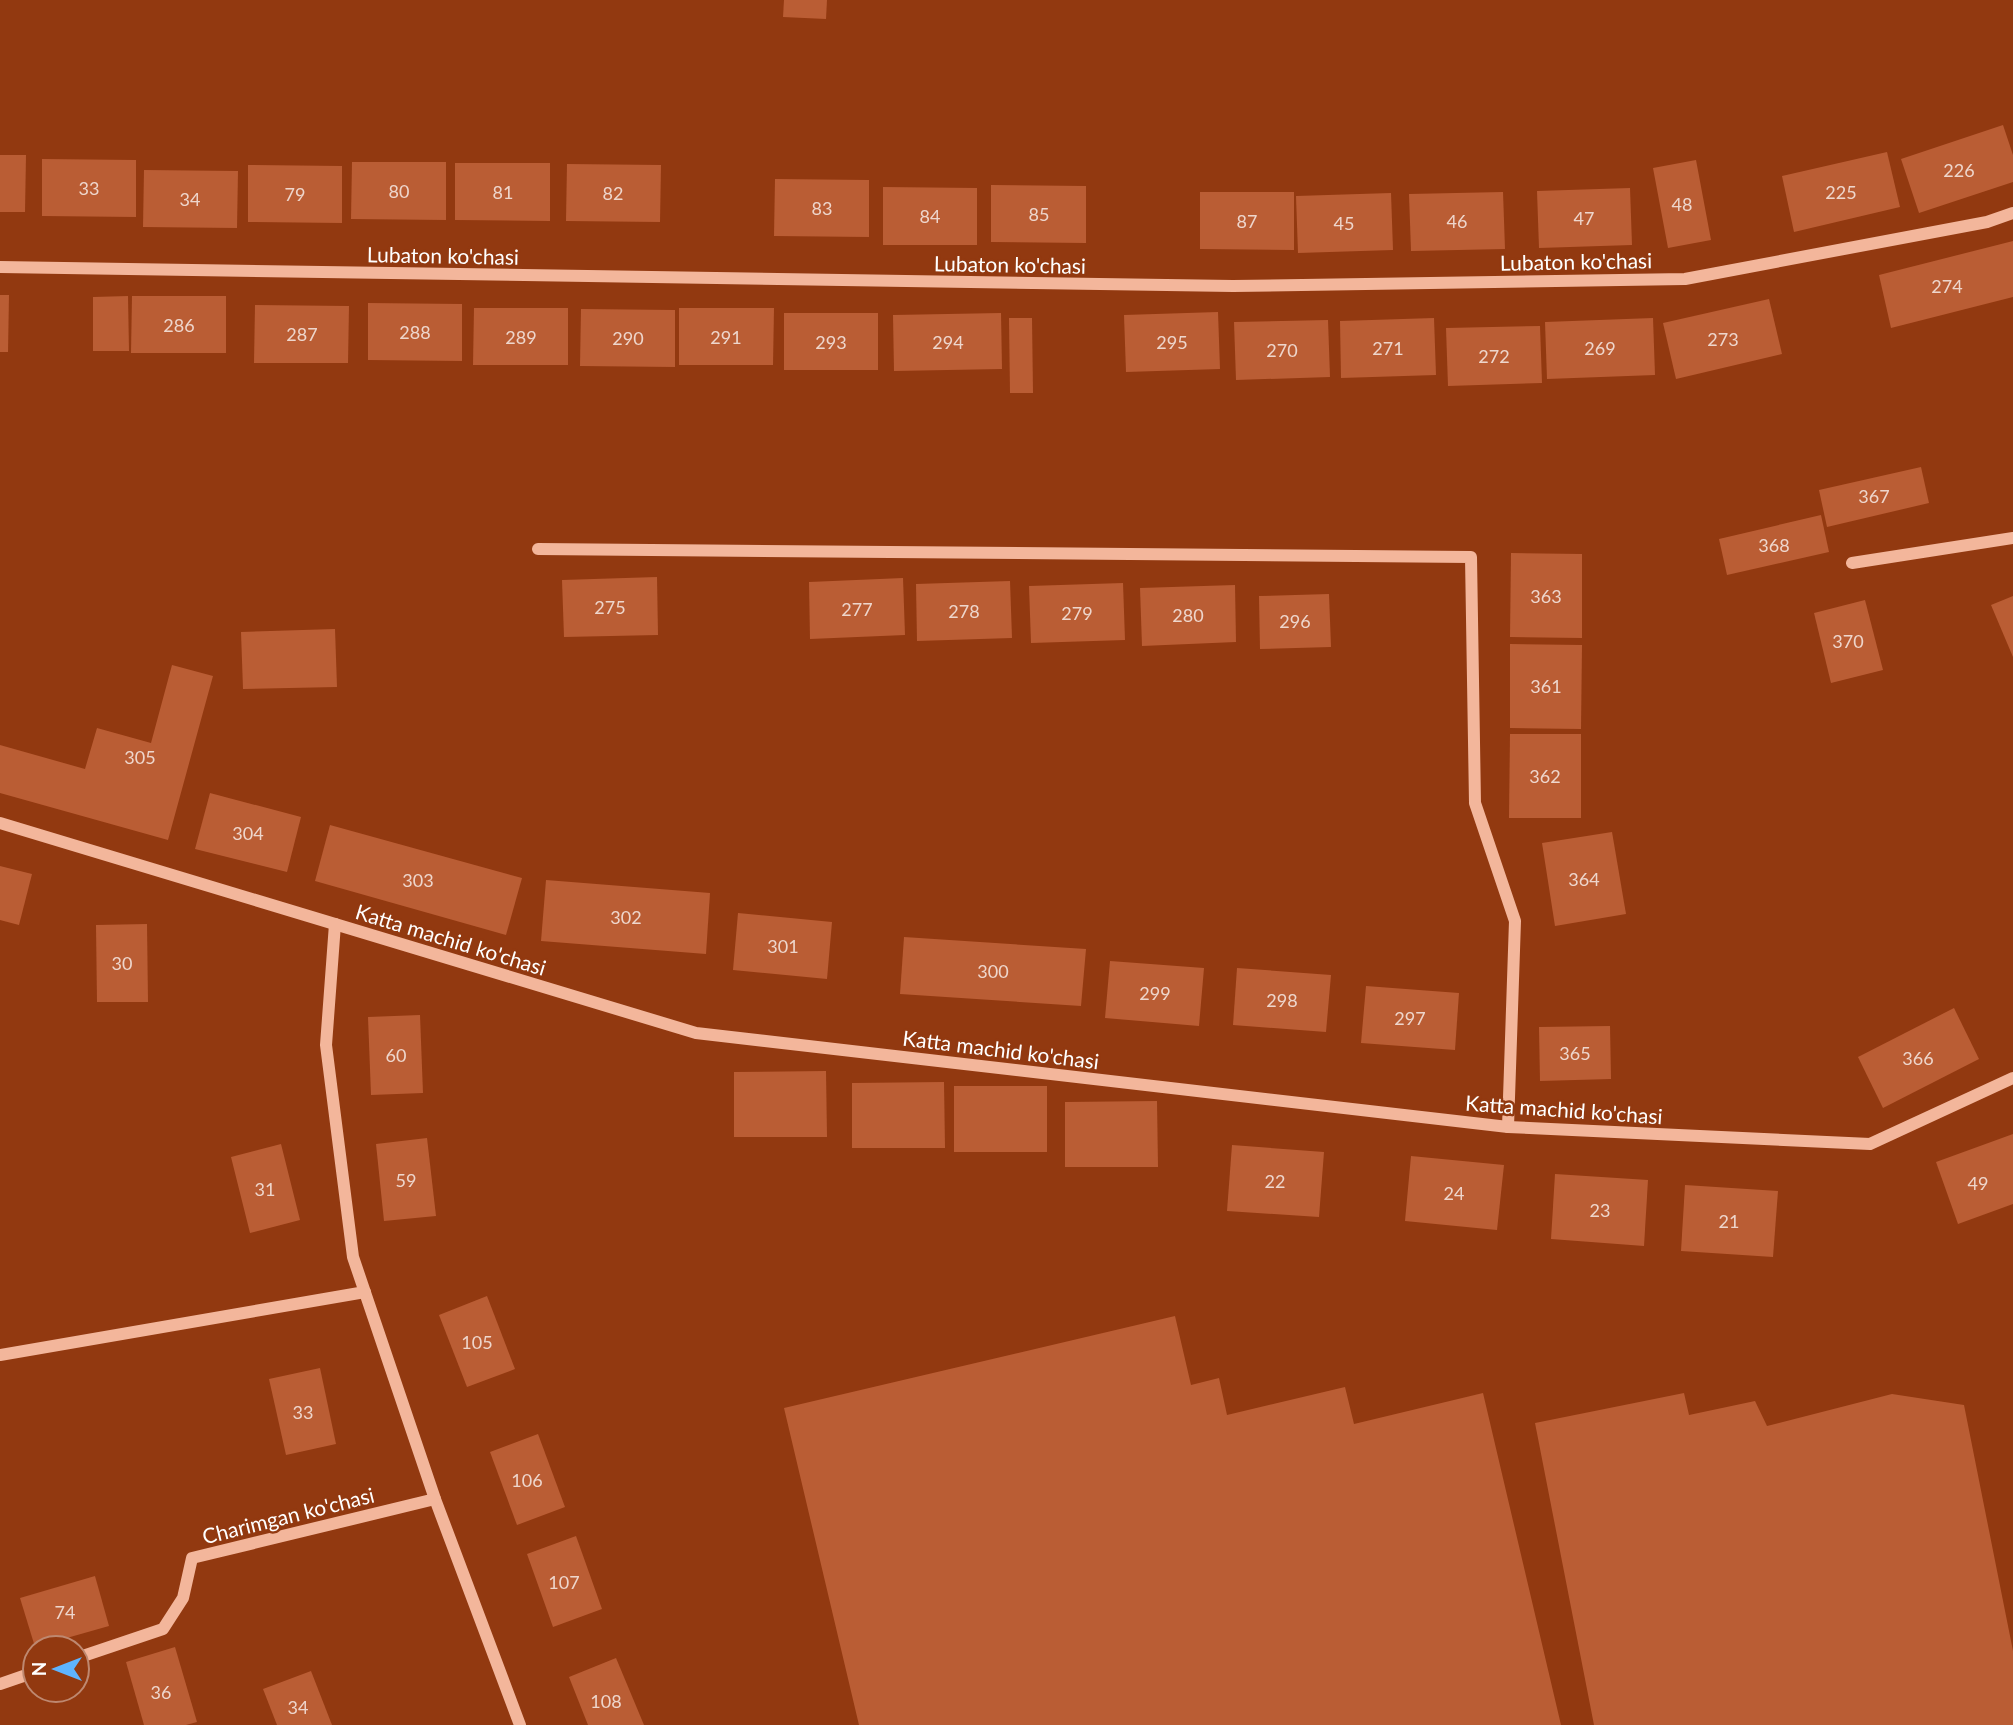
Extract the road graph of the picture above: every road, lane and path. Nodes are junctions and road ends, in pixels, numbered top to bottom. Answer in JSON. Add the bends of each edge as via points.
{"nodes":[{"id":1,"x":2013,"y":213,"type":"edge"},
{"id":2,"x":0,"y":267,"type":"edge"},
{"id":3,"x":2013,"y":538,"type":"edge"},
{"id":4,"x":538,"y":549,"type":"dead end"},
{"id":5,"x":1852,"y":563,"type":"dead end"},
{"id":6,"x":0,"y":823,"type":"edge"},
{"id":7,"x":335,"y":924,"type":"junction"},
{"id":8,"x":2013,"y":1078,"type":"edge"},
{"id":9,"x":1508,"y":1127,"type":"junction"},
{"id":10,"x":365,"y":1292,"type":"junction"},
{"id":11,"x":0,"y":1355,"type":"edge"},
{"id":12,"x":435,"y":1499,"type":"junction"},
{"id":13,"x":91,"y":1653,"type":"edge"},
{"id":14,"x":21,"y":1677,"type":"edge"},
{"id":15,"x":0,"y":1684,"type":"edge"},
{"id":16,"x":520,"y":1725,"type":"edge"}],
"edges":[{"from":1,"to":2,"type":"street","name":"Lubaton ko'chasi","via":[[1987,222],[1685,279],[1233,286]]},
{"from":3,"to":5,"type":"street"},
{"from":4,"to":9,"type":"street","via":[[1471,557],[1475,803],[1515,921]]},
{"from":6,"to":7,"type":"street","name":"Katta machid ko'chasi"},
{"from":7,"to":9,"type":"street","name":"Katta machid ko'chasi","via":[[696,1033]]},
{"from":7,"to":10,"type":"street","via":[[326,1045],[353,1257]]},
{"from":8,"to":9,"type":"street","name":"Katta machid ko'chasi","via":[[1870,1144]]},
{"from":10,"to":11,"type":"street"},
{"from":10,"to":12,"type":"street"},
{"from":12,"to":13,"type":"street","name":"Charimgan ko'chasi","via":[[192,1559],[183,1598],[163,1629]]},
{"from":12,"to":16,"type":"street"},
{"from":14,"to":15,"type":"street"}]}
